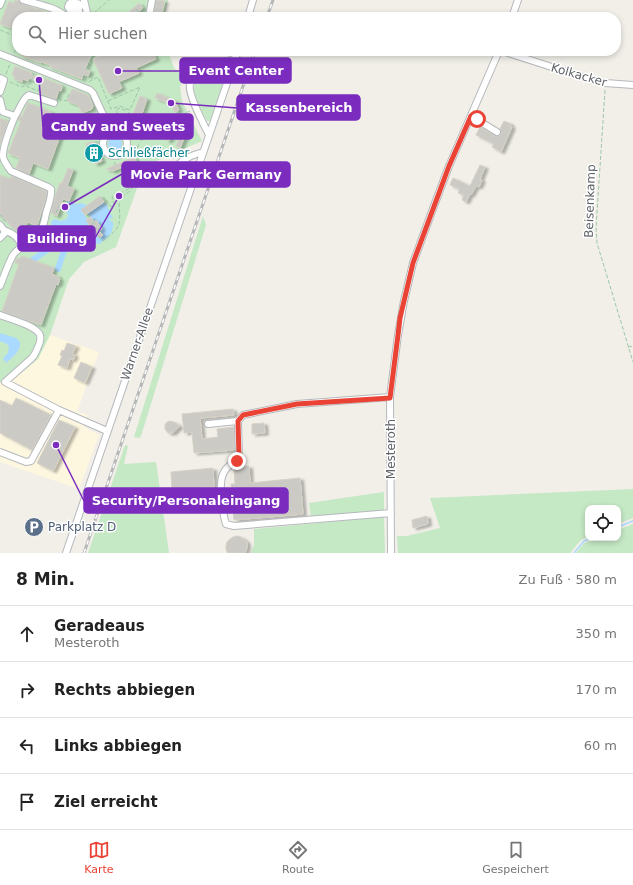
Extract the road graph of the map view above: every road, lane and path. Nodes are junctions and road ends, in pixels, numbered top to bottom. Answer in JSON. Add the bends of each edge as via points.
{"nodes":[{"id":1,"x":2,"y":0,"type":"edge"},
{"id":2,"x":23,"y":0,"type":"edge"},
{"id":3,"x":109,"y":0,"type":"edge"},
{"id":4,"x":152,"y":0,"type":"edge"},
{"id":5,"x":253,"y":0,"type":"edge"},
{"id":6,"x":518,"y":0,"type":"edge"},
{"id":7,"x":0,"y":5,"type":"edge"},
{"id":8,"x":136,"y":9,"type":"dead end"},
{"id":9,"x":61,"y":12,"type":"edge"},
{"id":10,"x":95,"y":12,"type":"edge"},
{"id":11,"x":138,"y":12,"type":"edge"},
{"id":12,"x":150,"y":12,"type":"edge"},
{"id":13,"x":249,"y":12,"type":"edge"},
{"id":14,"x":514,"y":12,"type":"edge"},
{"id":15,"x":0,"y":30,"type":"edge"},
{"id":16,"x":12,"y":35,"type":"edge"},
{"id":17,"x":0,"y":54,"type":"edge"},
{"id":18,"x":13,"y":56,"type":"edge"},
{"id":19,"x":92,"y":56,"type":"edge"},
{"id":20,"x":497,"y":56,"type":"edge"},
{"id":21,"x":517,"y":56,"type":"edge"},
{"id":22,"x":236,"y":58,"type":"joint"},
{"id":23,"x":12,"y":59,"type":"junction"},
{"id":24,"x":36,"y":68,"type":"junction"},
{"id":25,"x":87,"y":70,"type":"dead end"},
{"id":26,"x":2,"y":79,"type":"edge"},
{"id":27,"x":92,"y":80,"type":"dead end"},
{"id":28,"x":31,"y":81,"type":"junction"},
{"id":29,"x":605,"y":84,"type":"junction"},
{"id":30,"x":633,"y":85,"type":"edge"},
{"id":31,"x":26,"y":86,"type":"junction"},
{"id":32,"x":0,"y":92,"type":"edge"},
{"id":33,"x":69,"y":94,"type":"dead end"},
{"id":34,"x":0,"y":100,"type":"edge"},
{"id":35,"x":108,"y":101,"type":"junction"},
{"id":36,"x":54,"y":103,"type":"joint"},
{"id":37,"x":127,"y":109,"type":"junction"},
{"id":38,"x":197,"y":109,"type":"junction"},
{"id":39,"x":130,"y":110,"type":"junction"},
{"id":40,"x":82,"y":115,"type":"dead end"},
{"id":41,"x":15,"y":116,"type":"junction"},
{"id":42,"x":118,"y":116,"type":"junction"},
{"id":43,"x":471,"y":116,"type":"junction"},
{"id":44,"x":126,"y":119,"type":"junction"},
{"id":45,"x":106,"y":121,"type":"junction"},
{"id":46,"x":133,"y":126,"type":"junction"},
{"id":47,"x":150,"y":129,"type":"junction"},
{"id":48,"x":51,"y":131,"type":"dead end"},
{"id":49,"x":111,"y":132,"type":"junction"},
{"id":50,"x":497,"y":132,"type":"dead end"},
{"id":51,"x":91,"y":133,"type":"dead end"},
{"id":52,"x":122,"y":133,"type":"junction"},
{"id":53,"x":58,"y":134,"type":"dead end"},
{"id":54,"x":137,"y":135,"type":"junction"},
{"id":55,"x":209,"y":135,"type":"junction"},
{"id":56,"x":127,"y":139,"type":"junction"},
{"id":57,"x":140,"y":141,"type":"junction"},
{"id":58,"x":95,"y":142,"type":"dead end"},
{"id":59,"x":103,"y":143,"type":"junction"},
{"id":60,"x":126,"y":150,"type":"junction"},
{"id":61,"x":203,"y":152,"type":"junction"},
{"id":62,"x":136,"y":154,"type":"junction"},
{"id":63,"x":114,"y":156,"type":"junction"},
{"id":64,"x":132,"y":158,"type":"dead end"},
{"id":65,"x":139,"y":163,"type":"junction"},
{"id":66,"x":115,"y":165,"type":"dead end"},
{"id":67,"x":177,"y":166,"type":"dead end"},
{"id":68,"x":101,"y":198,"type":"dead end"},
{"id":69,"x":59,"y":206,"type":"dead end"},
{"id":70,"x":56,"y":213,"type":"dead end"},
{"id":71,"x":0,"y":215,"type":"edge"},
{"id":72,"x":6,"y":220,"type":"dead end"},
{"id":73,"x":95,"y":222,"type":"dead end"},
{"id":74,"x":94,"y":226,"type":"dead end"},
{"id":75,"x":2,"y":228,"type":"edge"},
{"id":76,"x":102,"y":231,"type":"dead end"},
{"id":77,"x":0,"y":238,"type":"edge"},
{"id":78,"x":21,"y":246,"type":"junction"},
{"id":79,"x":0,"y":286,"type":"edge"},
{"id":80,"x":0,"y":315,"type":"edge"},
{"id":81,"x":633,"y":346,"type":"edge"},
{"id":82,"x":628,"y":347,"type":"junction"},
{"id":83,"x":633,"y":362,"type":"edge"},
{"id":84,"x":2,"y":381,"type":"edge"},
{"id":85,"x":390,"y":398,"type":"junction"},
{"id":86,"x":59,"y":410,"type":"junction"},
{"id":87,"x":90,"y":416,"type":"dead end"},
{"id":88,"x":238,"y":421,"type":"junction"},
{"id":89,"x":87,"y":423,"type":"junction"},
{"id":90,"x":208,"y":424,"type":"dead end"},
{"id":91,"x":107,"y":431,"type":"junction"},
{"id":92,"x":0,"y":452,"type":"edge"},
{"id":93,"x":391,"y":513,"type":"junction"},
{"id":94,"x":66,"y":553,"type":"edge"},
{"id":95,"x":391,"y":553,"type":"edge"}],
"edges":[{"from":1,"to":7,"type":"street"},
{"from":2,"to":9,"type":"street"},
{"from":3,"to":10,"type":"path"},
{"from":4,"to":12,"type":"street"},
{"from":5,"to":13,"type":"street"},
{"from":6,"to":14,"type":"street"},
{"from":8,"to":11,"type":"path"},
{"from":15,"to":16,"type":"path"},
{"from":17,"to":23,"type":"street"},
{"from":18,"to":23,"type":"path"},
{"from":19,"to":25,"type":"path"},
{"from":20,"to":43,"type":"street","name":"Mesteroth"},
{"from":21,"to":29,"type":"street","name":"Kolkacker"},
{"from":22,"to":38,"type":"street","via":[[203,72],[190,83],[191,97]]},
{"from":22,"to":55,"type":"street","name":"Warner-Allee"},
{"from":23,"to":24,"type":"street"},
{"from":23,"to":26,"type":"path"},
{"from":24,"to":28,"type":"path"},
{"from":24,"to":45,"type":"street","via":[[90,90]]},
{"from":26,"to":31,"type":"path","via":[[21,87]]},
{"from":26,"to":32,"type":"street"},
{"from":27,"to":35,"type":"path","via":[[98,77]]},
{"from":28,"to":31,"type":"path"},
{"from":28,"to":31,"type":"path","via":[[40,85],[38,91]]},
{"from":29,"to":30,"type":"street","name":"Kolkacker"},
{"from":29,"to":82,"type":"path","name":"Beisenkamp","via":[[596,243]]},
{"from":33,"to":36,"type":"path","via":[[66,101],[58,99]]},
{"from":34,"to":41,"type":"street","via":[[3,112]]},
{"from":35,"to":37,"type":"path","via":[[111,110],[120,106]]},
{"from":35,"to":39,"type":"path","via":[[140,87]]},
{"from":36,"to":41,"type":"street","via":[[26,96]]},
{"from":37,"to":39,"type":"path"},
{"from":37,"to":42,"type":"path","via":[[116,110]]},
{"from":38,"to":47,"type":"path"},
{"from":38,"to":55,"type":"street"},
{"from":39,"to":44,"type":"path"},
{"from":40,"to":48,"type":"path","via":[[74,118],[66,114],[63,116],[64,122]]},
{"from":41,"to":78,"type":"street","via":[[3,157],[11,171],[48,187],[52,193],[42,227]]},
{"from":42,"to":44,"type":"path"},
{"from":42,"to":45,"type":"path"},
{"from":43,"to":50,"type":"street"},
{"from":43,"to":85,"type":"street","name":"Mesteroth","via":[[446,173],[413,263],[400,318]]},
{"from":44,"to":46,"type":"path"},
{"from":44,"to":52,"type":"path"},
{"from":45,"to":49,"type":"street"},
{"from":46,"to":47,"type":"path","via":[[141,123]]},
{"from":46,"to":54,"type":"path"},
{"from":47,"to":54,"type":"path"},
{"from":47,"to":57,"type":"path","via":[[146,138]]},
{"from":49,"to":52,"type":"street"},
{"from":49,"to":59,"type":"street"},
{"from":51,"to":53,"type":"path","via":[[83,134],[72,127],[65,128]]},
{"from":52,"to":56,"type":"street"},
{"from":54,"to":56,"type":"path"},
{"from":54,"to":57,"type":"path"},
{"from":55,"to":61,"type":"street","name":"Warner-Allee"},
{"from":56,"to":60,"type":"street"},
{"from":57,"to":62,"type":"path"},
{"from":58,"to":59,"type":"path"},
{"from":59,"to":63,"type":"street","via":[[104,149]]},
{"from":60,"to":62,"type":"path","via":[[133,150]]},
{"from":60,"to":63,"type":"street"},
{"from":60,"to":64,"type":"path"},
{"from":61,"to":67,"type":"street","via":[[182,160]]},
{"from":61,"to":91,"type":"street","name":"Warner-Allee"},
{"from":62,"to":65,"type":"path"},
{"from":63,"to":66,"type":"path"},
{"from":65,"to":68,"type":"path","via":[[133,170],[131,187],[112,197],[114,205],[111,207],[105,198]]},
{"from":65,"to":73,"type":"path","via":[[133,187],[119,201],[119,225],[114,233],[102,241],[91,225]]},
{"from":69,"to":70,"type":"path"},
{"from":71,"to":72,"type":"path"},
{"from":74,"to":76,"type":"path"},
{"from":75,"to":77,"type":"street","via":[[4,234]]},
{"from":75,"to":78,"type":"street","via":[[19,239]]},
{"from":78,"to":79,"type":"street","via":[[13,256]]},
{"from":80,"to":84,"type":"street","via":[[32,327],[40,336],[32,358]]},
{"from":81,"to":82,"type":"path"},
{"from":82,"to":83,"type":"path","name":"Beisenkamp"},
{"from":84,"to":86,"type":"street"},
{"from":85,"to":88,"type":"street","via":[[297,404],[243,415]]},
{"from":85,"to":93,"type":"street","name":"Mesteroth"},
{"from":86,"to":89,"type":"street"},
{"from":86,"to":92,"type":"street","via":[[31,461],[26,462]]},
{"from":87,"to":89,"type":"street"},
{"from":88,"to":90,"type":"street"},
{"from":88,"to":93,"type":"street","via":[[239,457],[226,468],[221,483],[226,524],[234,526]]},
{"from":89,"to":91,"type":"street"},
{"from":91,"to":94,"type":"street","name":"Warner-Allee","via":[[82,498]]},
{"from":93,"to":95,"type":"street","name":"Mesteroth"}]}
